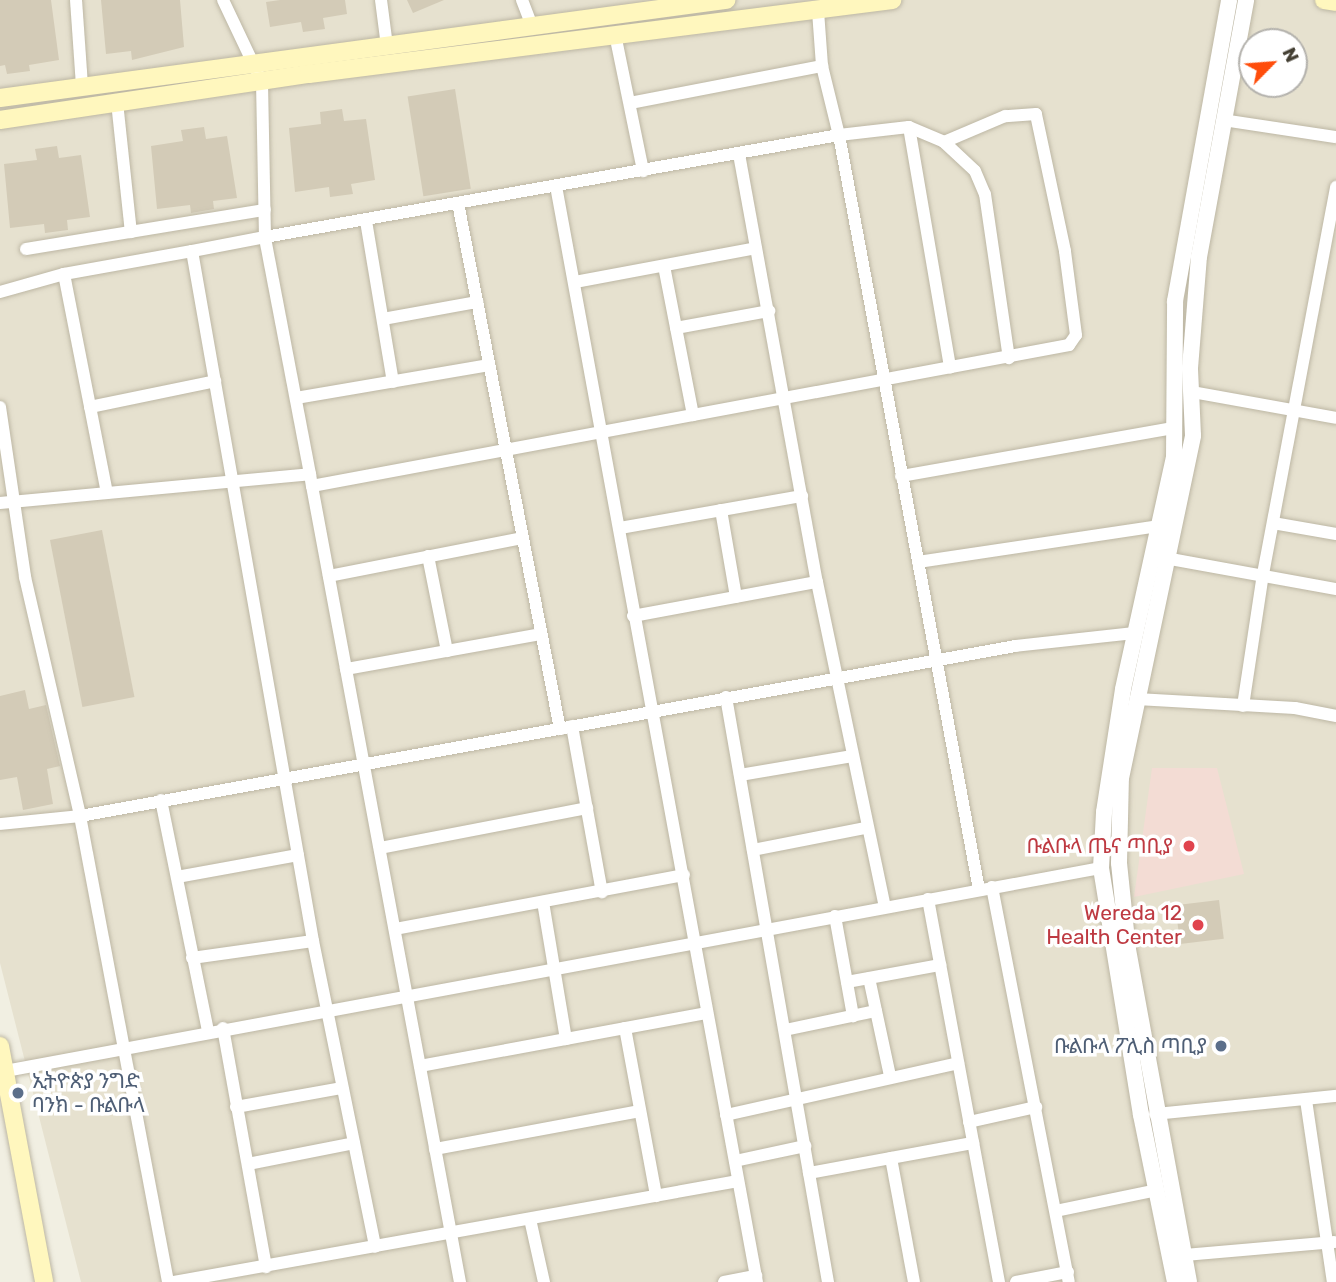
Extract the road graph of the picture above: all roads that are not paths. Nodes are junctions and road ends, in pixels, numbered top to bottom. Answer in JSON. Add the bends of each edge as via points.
{"nodes":[{"id":1,"x":76,"y":0,"type":"edge"},
{"id":2,"x":223,"y":0,"type":"edge"},
{"id":3,"x":381,"y":0,"type":"edge"},
{"id":4,"x":522,"y":0,"type":"edge"},
{"id":5,"x":720,"y":0,"type":"edge"},
{"id":6,"x":726,"y":0,"type":"edge"},
{"id":7,"x":892,"y":0,"type":"edge"},
{"id":8,"x":1229,"y":0,"type":"edge"},
{"id":9,"x":1246,"y":0,"type":"edge"},
{"id":10,"x":1324,"y":0,"type":"edge"},
{"id":11,"x":1336,"y":2,"type":"edge"},
{"id":12,"x":613,"y":9,"type":"edge"},
{"id":13,"x":818,"y":11,"type":"junction"},
{"id":14,"x":532,"y":26,"type":"junction"},
{"id":15,"x":616,"y":39,"type":"junction"},
{"id":16,"x":387,"y":46,"type":"junction"},
{"id":17,"x":254,"y":60,"type":"junction"},
{"id":18,"x":822,"y":66,"type":"junction"},
{"id":19,"x":262,"y":82,"type":"junction"},
{"id":20,"x":82,"y":85,"type":"junction"},
{"id":21,"x":0,"y":98,"type":"edge"},
{"id":22,"x":117,"y":102,"type":"junction"},
{"id":23,"x":630,"y":103,"type":"junction"},
{"id":24,"x":0,"y":120,"type":"edge"},
{"id":25,"x":1223,"y":120,"type":"junction"},
{"id":26,"x":909,"y":127,"type":"junction"},
{"id":27,"x":839,"y":135,"type":"junction"},
{"id":28,"x":1336,"y":137,"type":"edge"},
{"id":29,"x":944,"y":142,"type":"junction"},
{"id":30,"x":739,"y":154,"type":"junction"},
{"id":31,"x":643,"y":171,"type":"junction"},
{"id":32,"x":556,"y":186,"type":"junction"},
{"id":33,"x":1336,"y":187,"type":"edge"},
{"id":34,"x":458,"y":203,"type":"junction"},
{"id":35,"x":265,"y":210,"type":"junction"},
{"id":36,"x":366,"y":221,"type":"junction"},
{"id":37,"x":131,"y":232,"type":"junction"},
{"id":38,"x":265,"y":237,"type":"junction"},
{"id":39,"x":756,"y":248,"type":"junction"},
{"id":40,"x":26,"y":249,"type":"dead end"},
{"id":41,"x":192,"y":251,"type":"junction"},
{"id":42,"x":664,"y":266,"type":"junction"},
{"id":43,"x":64,"y":274,"type":"junction"},
{"id":44,"x":575,"y":282,"type":"junction"},
{"id":45,"x":0,"y":292,"type":"edge"},
{"id":46,"x":477,"y":302,"type":"junction"},
{"id":47,"x":769,"y":311,"type":"junction"},
{"id":48,"x":383,"y":318,"type":"junction"},
{"id":49,"x":676,"y":328,"type":"junction"},
{"id":50,"x":1009,"y":358,"type":"junction"},
{"id":51,"x":489,"y":365,"type":"junction"},
{"id":52,"x":950,"y":368,"type":"junction"},
{"id":53,"x":885,"y":379,"type":"junction"},
{"id":54,"x":215,"y":381,"type":"junction"},
{"id":55,"x":393,"y":382,"type":"junction"},
{"id":56,"x":1192,"y":392,"type":"junction"},
{"id":57,"x":296,"y":398,"type":"junction"},
{"id":58,"x":785,"y":398,"type":"junction"},
{"id":59,"x":0,"y":407,"type":"edge"},
{"id":60,"x":90,"y":407,"type":"junction"},
{"id":61,"x":1294,"y":411,"type":"junction"},
{"id":62,"x":693,"y":415,"type":"junction"},
{"id":63,"x":1336,"y":418,"type":"edge"},
{"id":64,"x":1173,"y":428,"type":"junction"},
{"id":65,"x":602,"y":432,"type":"junction"},
{"id":66,"x":505,"y":451,"type":"junction"},
{"id":67,"x":901,"y":476,"type":"junction"},
{"id":68,"x":311,"y":480,"type":"junction"},
{"id":69,"x":233,"y":481,"type":"junction"},
{"id":70,"x":107,"y":493,"type":"junction"},
{"id":71,"x":802,"y":496,"type":"junction"},
{"id":72,"x":6,"y":503,"type":"edge"},
{"id":73,"x":721,"y":510,"type":"junction"},
{"id":74,"x":1273,"y":523,"type":"junction"},
{"id":75,"x":1165,"y":525,"type":"junction"},
{"id":76,"x":620,"y":528,"type":"junction"},
{"id":77,"x":1336,"y":534,"type":"edge"},
{"id":78,"x":522,"y":538,"type":"junction"},
{"id":79,"x":428,"y":556,"type":"junction"},
{"id":80,"x":1165,"y":558,"type":"junction"},
{"id":81,"x":918,"y":562,"type":"junction"},
{"id":82,"x":1263,"y":574,"type":"junction"},
{"id":83,"x":329,"y":576,"type":"junction"},
{"id":84,"x":817,"y":582,"type":"junction"},
{"id":85,"x":1336,"y":589,"type":"edge"},
{"id":86,"x":736,"y":597,"type":"junction"},
{"id":87,"x":633,"y":616,"type":"junction"},
{"id":88,"x":1135,"y":633,"type":"junction"},
{"id":89,"x":540,"y":634,"type":"junction"},
{"id":90,"x":447,"y":651,"type":"junction"},
{"id":91,"x":933,"y":662,"type":"junction"},
{"id":92,"x":346,"y":669,"type":"junction"},
{"id":93,"x":838,"y":679,"type":"junction"},
{"id":94,"x":726,"y":697,"type":"junction"},
{"id":95,"x":1137,"y":699,"type":"junction"},
{"id":96,"x":1243,"y":706,"type":"junction"},
{"id":97,"x":656,"y":710,"type":"junction"},
{"id":98,"x":1336,"y":716,"type":"edge"},
{"id":99,"x":566,"y":728,"type":"junction"},
{"id":100,"x":852,"y":756,"type":"junction"},
{"id":101,"x":363,"y":761,"type":"junction"},
{"id":102,"x":740,"y":775,"type":"junction"},
{"id":103,"x":284,"y":778,"type":"junction"},
{"id":104,"x":161,"y":800,"type":"junction"},
{"id":105,"x":587,"y":808,"type":"junction"},
{"id":106,"x":80,"y":816,"type":"junction"},
{"id":107,"x":0,"y":824,"type":"edge"},
{"id":108,"x":865,"y":828,"type":"junction"},
{"id":109,"x":380,"y":848,"type":"junction"},
{"id":110,"x":753,"y":850,"type":"junction"},
{"id":111,"x":298,"y":855,"type":"junction"},
{"id":112,"x":1101,"y":868,"type":"junction"},
{"id":113,"x":684,"y":875,"type":"junction"},
{"id":114,"x":177,"y":877,"type":"junction"},
{"id":115,"x":992,"y":887,"type":"junction"},
{"id":116,"x":979,"y":890,"type":"junction"},
{"id":117,"x":602,"y":892,"type":"junction"},
{"id":118,"x":928,"y":899,"type":"junction"},
{"id":119,"x":543,"y":902,"type":"junction"},
{"id":120,"x":885,"y":907,"type":"junction"},
{"id":121,"x":835,"y":916,"type":"junction"},
{"id":122,"x":395,"y":929,"type":"junction"},
{"id":123,"x":766,"y":929,"type":"junction"},
{"id":124,"x":313,"y":941,"type":"junction"},
{"id":125,"x":694,"y":942,"type":"junction"},
{"id":126,"x":192,"y":958,"type":"junction"},
{"id":127,"x":940,"y":965,"type":"junction"},
{"id":128,"x":553,"y":968,"type":"junction"},
{"id":129,"x":869,"y":978,"type":"junction"},
{"id":130,"x":847,"y":982,"type":"junction"},
{"id":131,"x":407,"y":995,"type":"junction"},
{"id":132,"x":328,"y":1009,"type":"junction"},
{"id":133,"x":876,"y":1012,"type":"junction"},
{"id":134,"x":707,"y":1013,"type":"junction"},
{"id":135,"x":853,"y":1016,"type":"junction"},
{"id":136,"x":223,"y":1028,"type":"junction"},
{"id":137,"x":625,"y":1028,"type":"junction"},
{"id":138,"x":785,"y":1030,"type":"junction"},
{"id":139,"x":208,"y":1031,"type":"junction"},
{"id":140,"x":566,"y":1039,"type":"junction"},
{"id":141,"x":0,"y":1046,"type":"edge"},
{"id":142,"x":126,"y":1046,"type":"junction"},
{"id":143,"x":958,"y":1063,"type":"junction"},
{"id":144,"x":420,"y":1066,"type":"junction"},
{"id":145,"x":2,"y":1072,"type":"edge"},
{"id":146,"x":890,"y":1076,"type":"junction"},
{"id":147,"x":342,"y":1088,"type":"junction"},
{"id":148,"x":1336,"y":1096,"type":"edge"},
{"id":149,"x":797,"y":1097,"type":"junction"},
{"id":150,"x":1306,"y":1100,"type":"junction"},
{"id":151,"x":236,"y":1107,"type":"junction"},
{"id":152,"x":1036,"y":1107,"type":"junction"},
{"id":153,"x":640,"y":1111,"type":"junction"},
{"id":154,"x":1155,"y":1114,"type":"junction"},
{"id":155,"x":726,"y":1115,"type":"junction"},
{"id":156,"x":969,"y":1122,"type":"junction"},
{"id":157,"x":354,"y":1143,"type":"junction"},
{"id":158,"x":973,"y":1143,"type":"junction"},
{"id":159,"x":805,"y":1146,"type":"junction"},
{"id":160,"x":435,"y":1149,"type":"junction"},
{"id":161,"x":891,"y":1158,"type":"junction"},
{"id":162,"x":734,"y":1161,"type":"junction"},
{"id":163,"x":248,"y":1164,"type":"junction"},
{"id":164,"x":809,"y":1173,"type":"junction"},
{"id":165,"x":738,"y":1181,"type":"junction"},
{"id":166,"x":1157,"y":1191,"type":"junction"},
{"id":167,"x":656,"y":1196,"type":"junction"},
{"id":168,"x":1056,"y":1211,"type":"junction"},
{"id":169,"x":530,"y":1219,"type":"junction"},
{"id":170,"x":451,"y":1233,"type":"junction"},
{"id":171,"x":1332,"y":1242,"type":"edge"},
{"id":172,"x":374,"y":1247,"type":"junction"},
{"id":173,"x":1185,"y":1255,"type":"junction"},
{"id":174,"x":266,"y":1267,"type":"junction"},
{"id":175,"x":1069,"y":1277,"type":"edge"},
{"id":176,"x":757,"y":1279,"type":"edge"},
{"id":177,"x":995,"y":1281,"type":"edge"},
{"id":178,"x":44,"y":1282,"type":"edge"},
{"id":179,"x":168,"y":1282,"type":"edge"},
{"id":180,"x":174,"y":1282,"type":"edge"},
{"id":181,"x":460,"y":1282,"type":"edge"},
{"id":182,"x":544,"y":1282,"type":"edge"},
{"id":183,"x":724,"y":1282,"type":"edge"},
{"id":184,"x":828,"y":1282,"type":"edge"},
{"id":185,"x":914,"y":1282,"type":"edge"},
{"id":186,"x":1016,"y":1282,"type":"edge"},
{"id":187,"x":1175,"y":1282,"type":"edge"},
{"id":188,"x":1189,"y":1282,"type":"edge"},
{"id":189,"x":1333,"y":1282,"type":"edge"}],
"edges":[{"from":1,"to":20,"type":"street"},
{"from":2,"to":17,"type":"street"},
{"from":3,"to":16,"type":"street"},
{"from":4,"to":14,"type":"street"},
{"from":5,"to":6,"type":"main road"},
{"from":5,"to":12,"type":"main road"},
{"from":7,"to":13,"type":"main road"},
{"from":8,"to":64,"type":"street","via":[[1175,301]]},
{"from":9,"to":25,"type":"street"},
{"from":10,"to":11,"type":"main road"},
{"from":12,"to":14,"type":"main road"},
{"from":13,"to":15,"type":"main road"},
{"from":13,"to":18,"type":"street"},
{"from":14,"to":16,"type":"main road"},
{"from":15,"to":19,"type":"main road"},
{"from":15,"to":23,"type":"street"},
{"from":16,"to":17,"type":"main road"},
{"from":17,"to":19,"type":"street"},
{"from":17,"to":20,"type":"main road"},
{"from":18,"to":23,"type":"street"},
{"from":18,"to":27,"type":"street"},
{"from":19,"to":22,"type":"main road"},
{"from":19,"to":35,"type":"street"},
{"from":20,"to":21,"type":"main road"},
{"from":22,"to":24,"type":"main road"},
{"from":22,"to":37,"type":"street"},
{"from":23,"to":31,"type":"street"},
{"from":25,"to":28,"type":"street"},
{"from":25,"to":56,"type":"street","via":[[1199,257]]},
{"from":26,"to":27,"type":"street"},
{"from":26,"to":29,"type":"street"},
{"from":26,"to":52,"type":"street"},
{"from":27,"to":30,"type":"street"},
{"from":27,"to":53,"type":"street"},
{"from":29,"to":50,"type":"street","via":[[968,162],[985,194]]},
{"from":29,"to":50,"type":"street","via":[[1005,116],[1036,114],[1041,124],[1057,198],[1076,335],[1069,345]]},
{"from":30,"to":31,"type":"street"},
{"from":30,"to":39,"type":"street"},
{"from":31,"to":32,"type":"street"},
{"from":32,"to":34,"type":"street"},
{"from":32,"to":44,"type":"street"},
{"from":33,"to":61,"type":"street"},
{"from":34,"to":36,"type":"street"},
{"from":34,"to":46,"type":"street"},
{"from":35,"to":37,"type":"street"},
{"from":35,"to":38,"type":"street"},
{"from":36,"to":38,"type":"street"},
{"from":36,"to":48,"type":"street"},
{"from":37,"to":40,"type":"street"},
{"from":38,"to":41,"type":"street"},
{"from":38,"to":57,"type":"street"},
{"from":39,"to":42,"type":"street"},
{"from":39,"to":47,"type":"street"},
{"from":41,"to":43,"type":"street"},
{"from":41,"to":54,"type":"street"},
{"from":42,"to":44,"type":"street"},
{"from":42,"to":49,"type":"street"},
{"from":43,"to":45,"type":"street"},
{"from":43,"to":60,"type":"street"},
{"from":44,"to":65,"type":"street"},
{"from":46,"to":48,"type":"street"},
{"from":46,"to":51,"type":"street"},
{"from":47,"to":49,"type":"street"},
{"from":47,"to":58,"type":"street"},
{"from":48,"to":55,"type":"street"},
{"from":49,"to":62,"type":"street"},
{"from":50,"to":52,"type":"street"},
{"from":51,"to":55,"type":"street"},
{"from":51,"to":66,"type":"street"},
{"from":52,"to":53,"type":"street"},
{"from":53,"to":58,"type":"street"},
{"from":53,"to":67,"type":"street"},
{"from":54,"to":60,"type":"street"},
{"from":54,"to":69,"type":"street"},
{"from":55,"to":57,"type":"street"},
{"from":56,"to":61,"type":"street"},
{"from":56,"to":75,"type":"street","via":[[1192,435]]},
{"from":57,"to":68,"type":"street"},
{"from":58,"to":62,"type":"street"},
{"from":58,"to":71,"type":"street"},
{"from":59,"to":72,"type":"street"},
{"from":60,"to":70,"type":"street"},
{"from":61,"to":63,"type":"street"},
{"from":61,"to":74,"type":"street"},
{"from":62,"to":65,"type":"street"},
{"from":64,"to":67,"type":"street"},
{"from":64,"to":75,"type":"street"},
{"from":65,"to":66,"type":"street"},
{"from":65,"to":76,"type":"street"},
{"from":66,"to":68,"type":"street"},
{"from":66,"to":78,"type":"street"},
{"from":67,"to":81,"type":"street"},
{"from":68,"to":69,"type":"street"},
{"from":68,"to":83,"type":"street"},
{"from":69,"to":70,"type":"street"},
{"from":69,"to":103,"type":"street"},
{"from":70,"to":72,"type":"street"},
{"from":71,"to":73,"type":"street"},
{"from":71,"to":84,"type":"street"},
{"from":72,"to":106,"type":"street"},
{"from":73,"to":76,"type":"street"},
{"from":73,"to":86,"type":"street"},
{"from":74,"to":77,"type":"street"},
{"from":74,"to":82,"type":"street"},
{"from":75,"to":80,"type":"street"},
{"from":75,"to":81,"type":"street"},
{"from":75,"to":88,"type":"street"},
{"from":76,"to":87,"type":"street"},
{"from":78,"to":79,"type":"street"},
{"from":78,"to":89,"type":"street"},
{"from":79,"to":83,"type":"street"},
{"from":79,"to":90,"type":"street"},
{"from":80,"to":82,"type":"street"},
{"from":80,"to":95,"type":"street"},
{"from":81,"to":91,"type":"street"},
{"from":82,"to":85,"type":"street"},
{"from":82,"to":96,"type":"street"},
{"from":83,"to":92,"type":"street"},
{"from":84,"to":86,"type":"street"},
{"from":84,"to":93,"type":"street"},
{"from":86,"to":87,"type":"street"},
{"from":87,"to":97,"type":"street"},
{"from":88,"to":91,"type":"street","via":[[1015,646]]},
{"from":88,"to":112,"type":"street","via":[[1104,812]]},
{"from":89,"to":90,"type":"street"},
{"from":89,"to":99,"type":"street"},
{"from":90,"to":92,"type":"street"},
{"from":91,"to":93,"type":"street"},
{"from":91,"to":116,"type":"street"},
{"from":92,"to":101,"type":"street"},
{"from":93,"to":94,"type":"street"},
{"from":93,"to":100,"type":"street"},
{"from":94,"to":97,"type":"street"},
{"from":94,"to":102,"type":"street"},
{"from":95,"to":96,"type":"street"},
{"from":95,"to":154,"type":"street","via":[[1121,779],[1119,863]]},
{"from":96,"to":98,"type":"street"},
{"from":97,"to":99,"type":"street"},
{"from":97,"to":113,"type":"street"},
{"from":99,"to":101,"type":"street"},
{"from":99,"to":105,"type":"street"},
{"from":100,"to":102,"type":"street"},
{"from":100,"to":108,"type":"street"},
{"from":101,"to":103,"type":"street"},
{"from":101,"to":109,"type":"street"},
{"from":102,"to":110,"type":"street"},
{"from":103,"to":104,"type":"street"},
{"from":103,"to":111,"type":"street"},
{"from":104,"to":106,"type":"street"},
{"from":104,"to":114,"type":"street"},
{"from":105,"to":109,"type":"street"},
{"from":105,"to":117,"type":"street"},
{"from":106,"to":107,"type":"street"},
{"from":106,"to":142,"type":"street"},
{"from":108,"to":110,"type":"street"},
{"from":108,"to":120,"type":"street"},
{"from":109,"to":122,"type":"street"},
{"from":110,"to":123,"type":"street"},
{"from":111,"to":114,"type":"street"},
{"from":111,"to":124,"type":"street"},
{"from":112,"to":115,"type":"street"},
{"from":112,"to":166,"type":"street"},
{"from":113,"to":117,"type":"street"},
{"from":113,"to":125,"type":"street"},
{"from":114,"to":126,"type":"street"},
{"from":115,"to":116,"type":"street"},
{"from":115,"to":152,"type":"street"},
{"from":116,"to":118,"type":"street"},
{"from":117,"to":119,"type":"street"},
{"from":118,"to":120,"type":"street"},
{"from":118,"to":127,"type":"street"},
{"from":119,"to":122,"type":"street"},
{"from":119,"to":128,"type":"street"},
{"from":120,"to":121,"type":"street"},
{"from":121,"to":123,"type":"street"},
{"from":121,"to":130,"type":"street"},
{"from":122,"to":131,"type":"street"},
{"from":123,"to":125,"type":"street"},
{"from":123,"to":138,"type":"street"},
{"from":124,"to":126,"type":"street"},
{"from":124,"to":132,"type":"street"},
{"from":125,"to":128,"type":"street"},
{"from":125,"to":134,"type":"street"},
{"from":126,"to":139,"type":"street"},
{"from":127,"to":129,"type":"street"},
{"from":127,"to":143,"type":"street"},
{"from":128,"to":131,"type":"street"},
{"from":128,"to":140,"type":"street"},
{"from":129,"to":130,"type":"street"},
{"from":129,"to":133,"type":"street"},
{"from":130,"to":135,"type":"street"},
{"from":131,"to":132,"type":"street"},
{"from":131,"to":144,"type":"street"},
{"from":132,"to":136,"type":"street"},
{"from":132,"to":147,"type":"street"},
{"from":133,"to":135,"type":"street"},
{"from":133,"to":146,"type":"street"},
{"from":134,"to":137,"type":"street"},
{"from":134,"to":155,"type":"street"},
{"from":135,"to":138,"type":"street"},
{"from":136,"to":139,"type":"street"},
{"from":136,"to":151,"type":"street"},
{"from":137,"to":140,"type":"street"},
{"from":137,"to":153,"type":"street"},
{"from":138,"to":149,"type":"street"},
{"from":139,"to":142,"type":"street"},
{"from":140,"to":144,"type":"street"},
{"from":141,"to":145,"type":"main road"},
{"from":142,"to":145,"type":"street"},
{"from":142,"to":179,"type":"street"},
{"from":143,"to":146,"type":"street"},
{"from":143,"to":156,"type":"street"},
{"from":144,"to":160,"type":"street"},
{"from":145,"to":178,"type":"main road"},
{"from":146,"to":149,"type":"street"},
{"from":147,"to":151,"type":"street"},
{"from":147,"to":157,"type":"street"},
{"from":148,"to":150,"type":"street"},
{"from":149,"to":155,"type":"street"},
{"from":149,"to":159,"type":"street"},
{"from":150,"to":154,"type":"street"},
{"from":150,"to":171,"type":"street"},
{"from":151,"to":163,"type":"street"},
{"from":152,"to":156,"type":"street"},
{"from":152,"to":168,"type":"street"},
{"from":153,"to":160,"type":"street"},
{"from":153,"to":167,"type":"street"},
{"from":154,"to":173,"type":"street"},
{"from":155,"to":162,"type":"street"},
{"from":156,"to":158,"type":"street"},
{"from":157,"to":163,"type":"street"},
{"from":157,"to":172,"type":"street"},
{"from":158,"to":161,"type":"street"},
{"from":158,"to":177,"type":"street"},
{"from":159,"to":162,"type":"street"},
{"from":159,"to":164,"type":"street"},
{"from":160,"to":170,"type":"street"},
{"from":161,"to":164,"type":"street"},
{"from":161,"to":185,"type":"street"},
{"from":162,"to":165,"type":"street"},
{"from":163,"to":174,"type":"street"},
{"from":164,"to":184,"type":"street"},
{"from":165,"to":167,"type":"street"},
{"from":165,"to":176,"type":"street"},
{"from":166,"to":168,"type":"street"},
{"from":166,"to":187,"type":"street"},
{"from":167,"to":169,"type":"street"},
{"from":168,"to":175,"type":"street"},
{"from":169,"to":170,"type":"street"},
{"from":169,"to":182,"type":"street"},
{"from":170,"to":172,"type":"street"},
{"from":170,"to":181,"type":"street"},
{"from":171,"to":173,"type":"street"},
{"from":171,"to":189,"type":"street"},
{"from":172,"to":174,"type":"street"},
{"from":173,"to":188,"type":"street"},
{"from":174,"to":180,"type":"street"},
{"from":175,"to":186,"type":"street"},
{"from":176,"to":183,"type":"street"}]}
